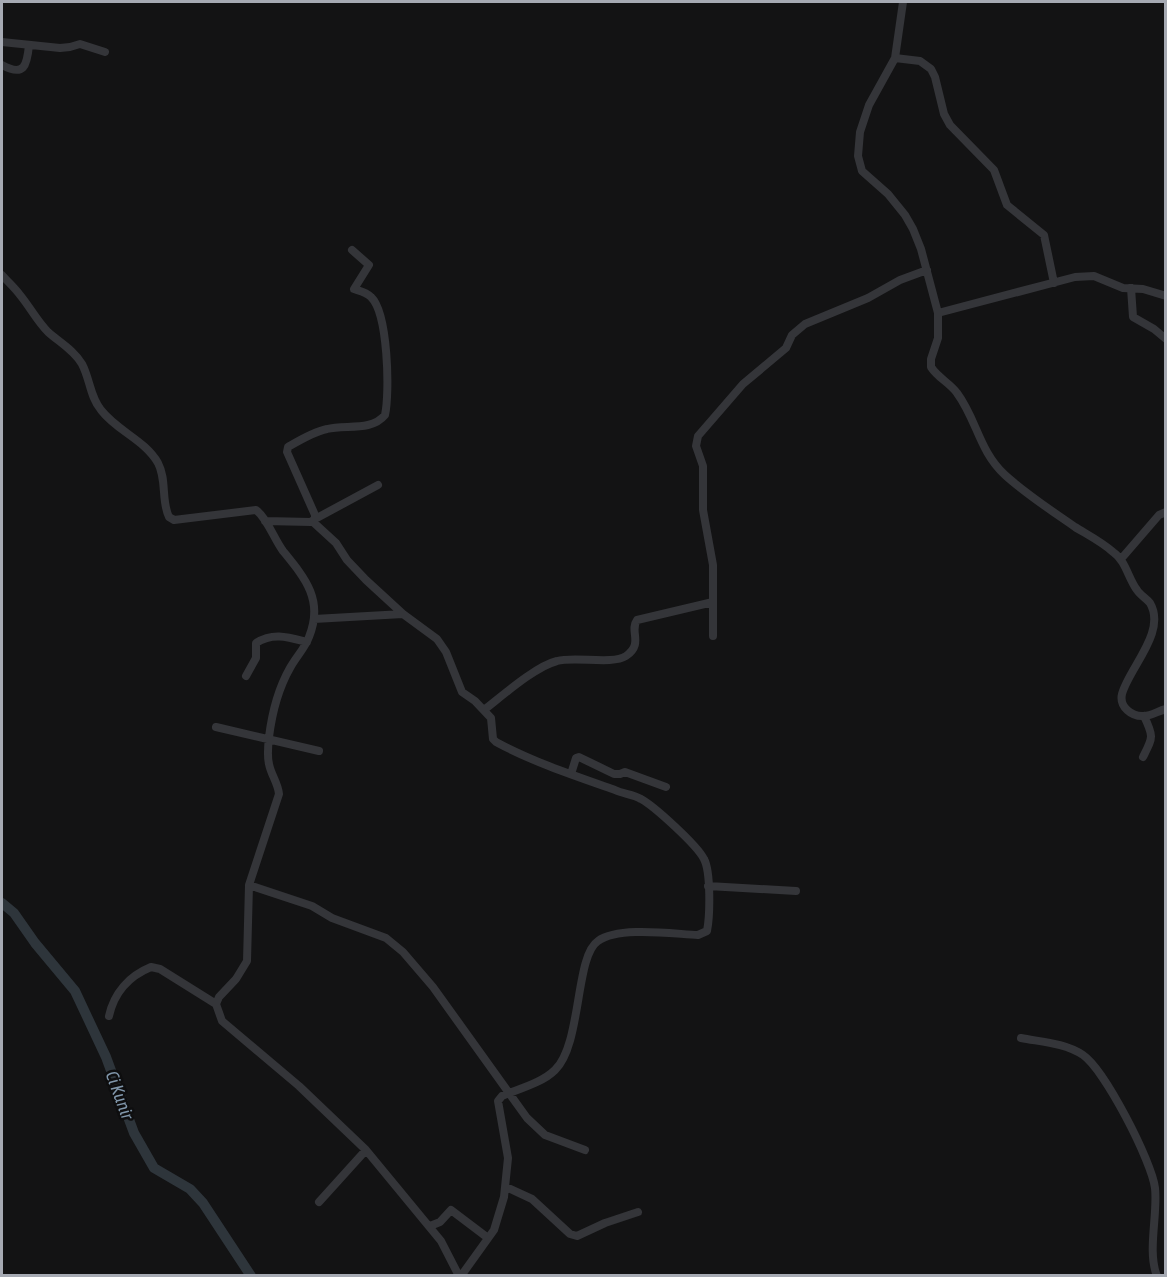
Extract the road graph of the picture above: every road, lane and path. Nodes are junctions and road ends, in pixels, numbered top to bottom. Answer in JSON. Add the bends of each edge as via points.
{"nodes":[{"id":1,"x":903,"y":2,"type":"edge"},
{"id":2,"x":2,"y":42,"type":"edge"},
{"id":3,"x":29,"y":45,"type":"junction"},
{"id":4,"x":105,"y":52,"type":"dead end"},
{"id":5,"x":895,"y":58,"type":"junction"},
{"id":6,"x":2,"y":65,"type":"edge"},
{"id":7,"x":352,"y":250,"type":"dead end"},
{"id":8,"x":927,"y":270,"type":"junction"},
{"id":9,"x":2,"y":275,"type":"edge"},
{"id":10,"x":1054,"y":283,"type":"junction"},
{"id":11,"x":1131,"y":288,"type":"junction"},
{"id":12,"x":1166,"y":296,"type":"edge"},
{"id":13,"x":938,"y":313,"type":"junction"},
{"id":14,"x":1166,"y":339,"type":"edge"},
{"id":15,"x":378,"y":484,"type":"dead end"},
{"id":16,"x":1166,"y":512,"type":"edge"},
{"id":17,"x":313,"y":520,"type":"junction"},
{"id":18,"x":265,"y":521,"type":"junction"},
{"id":19,"x":1121,"y":559,"type":"junction"},
{"id":20,"x":713,"y":602,"type":"junction"},
{"id":21,"x":403,"y":614,"type":"junction"},
{"id":22,"x":314,"y":619,"type":"junction"},
{"id":23,"x":713,"y":636,"type":"dead end"},
{"id":24,"x":307,"y":642,"type":"junction"},
{"id":25,"x":246,"y":676,"type":"dead end"},
{"id":26,"x":1166,"y":709,"type":"edge"},
{"id":27,"x":484,"y":710,"type":"junction"},
{"id":28,"x":1144,"y":716,"type":"junction"},
{"id":29,"x":216,"y":727,"type":"dead end"},
{"id":30,"x":269,"y":741,"type":"junction"},
{"id":31,"x":318,"y":752,"type":"dead end"},
{"id":32,"x":1143,"y":757,"type":"dead end"},
{"id":33,"x":571,"y":774,"type":"junction"},
{"id":34,"x":666,"y":787,"type":"dead end"},
{"id":35,"x":249,"y":885,"type":"junction"},
{"id":36,"x":708,"y":886,"type":"junction"},
{"id":37,"x":796,"y":891,"type":"dead end"},
{"id":38,"x":216,"y":1004,"type":"junction"},
{"id":39,"x":109,"y":1016,"type":"dead end"},
{"id":40,"x":1021,"y":1038,"type":"dead end"},
{"id":41,"x":508,"y":1093,"type":"junction"},
{"id":42,"x":366,"y":1150,"type":"junction"},
{"id":43,"x":585,"y":1150,"type":"dead end"},
{"id":44,"x":506,"y":1187,"type":"junction"},
{"id":45,"x":319,"y":1202,"type":"dead end"},
{"id":46,"x":638,"y":1212,"type":"dead end"},
{"id":47,"x":430,"y":1226,"type":"junction"},
{"id":48,"x":488,"y":1238,"type":"junction"},
{"id":49,"x":460,"y":1275,"type":"edge"},
{"id":50,"x":1157,"y":1275,"type":"edge"}],
"edges":[{"from":1,"to":5,"type":"street"},
{"from":2,"to":3,"type":"street"},
{"from":3,"to":4,"type":"street","via":[[80,44]]},
{"from":3,"to":6,"type":"street","via":[[23,68],[16,71]]},
{"from":5,"to":8,"type":"street","via":[[869,105],[860,132],[859,163],[862,171],[905,215]]},
{"from":5,"to":10,"type":"street","via":[[920,61],[933,72],[950,125],[994,170],[1006,205],[1044,235]]},
{"from":7,"to":17,"type":"street","via":[[369,265],[354,290],[371,297],[382,325],[388,383],[386,411],[383,418],[366,425],[325,429],[287,447]]},
{"from":8,"to":13,"type":"street"},
{"from":8,"to":20,"type":"street","via":[[805,324],[792,335],[786,348],[742,384],[698,436]]},
{"from":9,"to":18,"type":"street","via":[[48,332],[82,363],[100,410],[154,457],[162,473],[170,517],[174,520],[251,509],[260,512]]},
{"from":10,"to":11,"type":"street","via":[[1094,276]]},
{"from":10,"to":13,"type":"street"},
{"from":11,"to":12,"type":"street"},
{"from":11,"to":14,"type":"street","via":[[1133,317]]},
{"from":13,"to":19,"type":"street","via":[[938,338],[931,367],[956,391],[993,461],[1006,475]]},
{"from":15,"to":17,"type":"street"},
{"from":16,"to":19,"type":"street","via":[[1159,514]]},
{"from":17,"to":18,"type":"street"},
{"from":17,"to":21,"type":"street","via":[[366,580]]},
{"from":18,"to":22,"type":"street","via":[[312,592]]},
{"from":19,"to":28,"type":"street","via":[[1138,592],[1154,610],[1156,622],[1146,654],[1121,696],[1127,710]]},
{"from":20,"to":23,"type":"street"},
{"from":20,"to":27,"type":"street","via":[[635,621],[634,648],[625,656],[615,660],[558,660]]},
{"from":21,"to":22,"type":"street"},
{"from":21,"to":27,"type":"street","via":[[437,639],[462,692]]},
{"from":22,"to":24,"type":"street"},
{"from":24,"to":25,"type":"street","via":[[276,635],[262,639],[256,643],[256,657]]},
{"from":24,"to":30,"type":"street","via":[[276,699]]},
{"from":26,"to":28,"type":"street"},
{"from":27,"to":33,"type":"street","via":[[491,718],[496,742]]},
{"from":28,"to":32,"type":"street","via":[[1152,740]]},
{"from":29,"to":30,"type":"street"},
{"from":30,"to":31,"type":"street"},
{"from":30,"to":35,"type":"street","via":[[268,763],[279,794]]},
{"from":33,"to":34,"type":"street","via":[[579,757],[615,774],[625,772]]},
{"from":33,"to":36,"type":"street","via":[[646,802],[700,853],[706,864]]},
{"from":35,"to":38,"type":"street","via":[[247,961]]},
{"from":35,"to":41,"type":"street","via":[[312,906],[332,918],[386,938],[433,987]]},
{"from":36,"to":37,"type":"street"},
{"from":36,"to":41,"type":"street","via":[[710,919],[703,934],[617,934],[598,941],[588,956],[563,1060],[555,1071]]},
{"from":38,"to":39,"type":"street","via":[[151,967],[124,985]]},
{"from":38,"to":42,"type":"street","via":[[222,1021]]},
{"from":40,"to":50,"type":"street","via":[[1072,1049],[1100,1073],[1152,1173],[1153,1262]]},
{"from":41,"to":43,"type":"street","via":[[545,1135]]},
{"from":41,"to":44,"type":"street","via":[[498,1105],[508,1158]]},
{"from":42,"to":45,"type":"street"},
{"from":42,"to":47,"type":"street"},
{"from":44,"to":46,"type":"street","via":[[532,1198],[577,1236]]},
{"from":44,"to":48,"type":"street"},
{"from":47,"to":48,"type":"street","via":[[451,1210]]},
{"from":47,"to":49,"type":"street"},
{"from":48,"to":49,"type":"street"}]}
